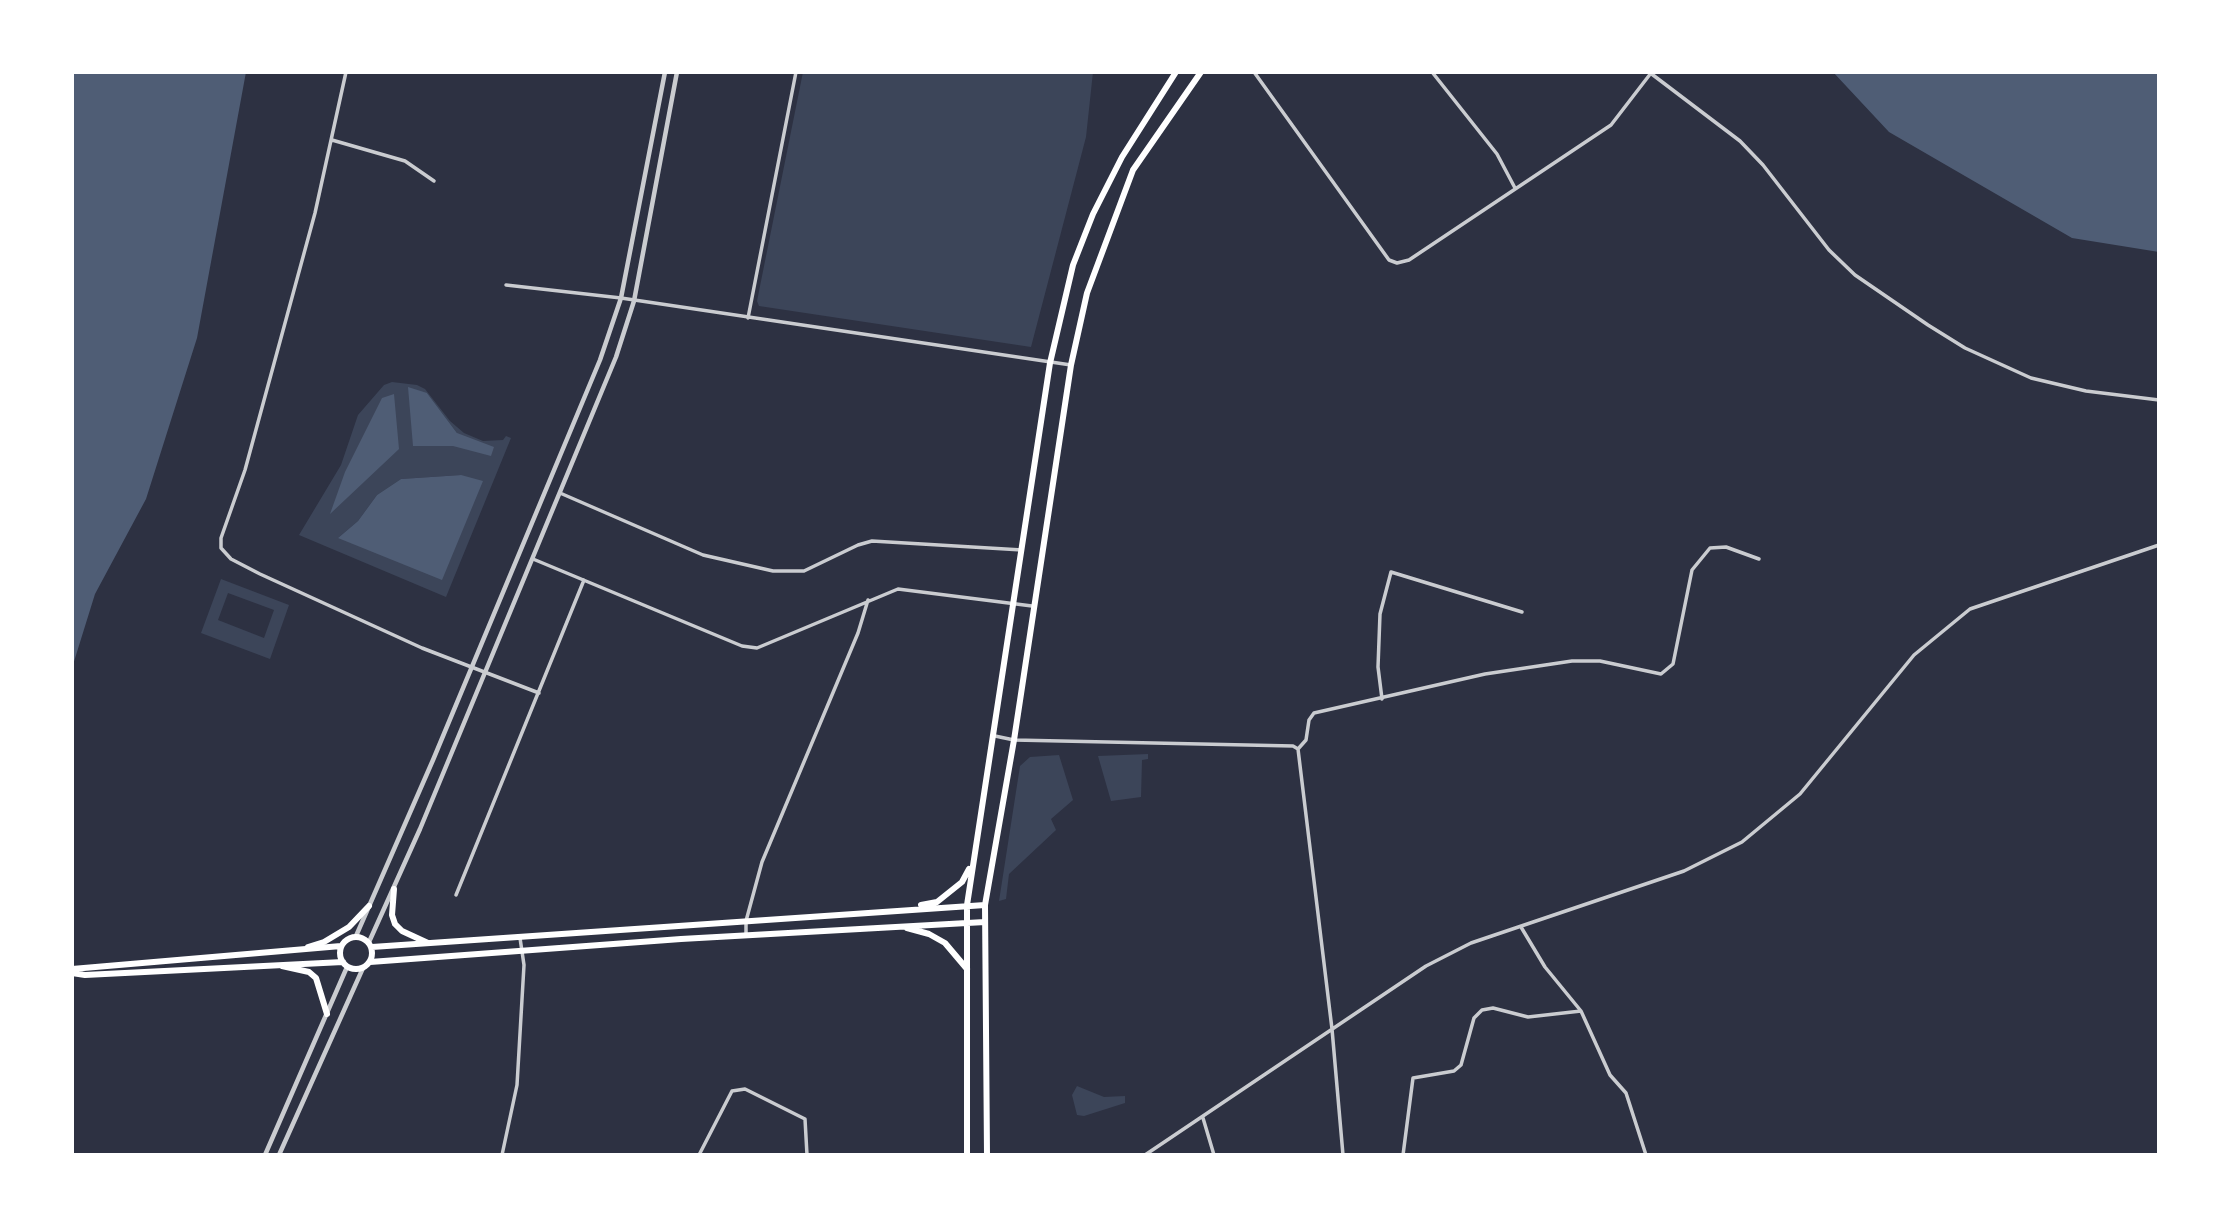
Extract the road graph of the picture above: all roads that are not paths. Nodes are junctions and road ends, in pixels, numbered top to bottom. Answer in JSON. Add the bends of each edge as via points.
{"nodes":[{"id":1,"x":346,"y":72,"type":"edge"},
{"id":2,"x":665,"y":72,"type":"edge"},
{"id":3,"x":677,"y":72,"type":"edge"},
{"id":4,"x":796,"y":72,"type":"edge"},
{"id":5,"x":1201,"y":72,"type":"edge"},
{"id":6,"x":1254,"y":72,"type":"edge"},
{"id":7,"x":1432,"y":72,"type":"edge"},
{"id":8,"x":1174,"y":73,"type":"edge"},
{"id":9,"x":1650,"y":73,"type":"edge"},
{"id":10,"x":332,"y":140,"type":"junction"},
{"id":11,"x":434,"y":181,"type":"dead end"},
{"id":12,"x":1515,"y":188,"type":"junction"},
{"id":13,"x":506,"y":285,"type":"dead end"},
{"id":14,"x":621,"y":298,"type":"junction"},
{"id":15,"x":634,"y":301,"type":"junction"},
{"id":16,"x":748,"y":318,"type":"junction"},
{"id":17,"x":1049,"y":363,"type":"junction"},
{"id":18,"x":1070,"y":365,"type":"junction"},
{"id":19,"x":2159,"y":400,"type":"edge"},
{"id":20,"x":560,"y":493,"type":"junction"},
{"id":21,"x":2159,"y":545,"type":"edge"},
{"id":22,"x":1022,"y":550,"type":"junction"},
{"id":23,"x":532,"y":559,"type":"junction"},
{"id":24,"x":1759,"y":559,"type":"dead end"},
{"id":25,"x":584,"y":580,"type":"junction"},
{"id":26,"x":869,"y":600,"type":"junction"},
{"id":27,"x":1015,"y":604,"type":"junction"},
{"id":28,"x":1032,"y":606,"type":"junction"},
{"id":29,"x":1522,"y":612,"type":"dead end"},
{"id":30,"x":470,"y":668,"type":"junction"},
{"id":31,"x":482,"y":673,"type":"junction"},
{"id":32,"x":539,"y":693,"type":"junction"},
{"id":33,"x":1382,"y":699,"type":"junction"},
{"id":34,"x":995,"y":736,"type":"junction"},
{"id":35,"x":1014,"y":740,"type":"junction"},
{"id":36,"x":1298,"y":749,"type":"junction"},
{"id":37,"x":972,"y":864,"type":"junction"},
{"id":38,"x":394,"y":889,"type":"junction"},
{"id":39,"x":456,"y":895,"type":"dead end"},
{"id":40,"x":967,"y":905,"type":"junction"},
{"id":41,"x":985,"y":905,"type":"junction"},
{"id":42,"x":369,"y":906,"type":"junction"},
{"id":43,"x":899,"y":910,"type":"junction"},
{"id":44,"x":746,"y":921,"type":"junction"},
{"id":45,"x":967,"y":922,"type":"junction"},
{"id":46,"x":985,"y":922,"type":"junction"},
{"id":47,"x":898,"y":926,"type":"junction"},
{"id":48,"x":1520,"y":926,"type":"junction"},
{"id":49,"x":746,"y":934,"type":"junction"},
{"id":50,"x":356,"y":936,"type":"junction"},
{"id":51,"x":520,"y":938,"type":"junction"},
{"id":52,"x":428,"y":943,"type":"junction"},
{"id":53,"x":370,"y":944,"type":"junction"},
{"id":54,"x":341,"y":946,"type":"junction"},
{"id":55,"x":297,"y":950,"type":"junction"},
{"id":56,"x":521,"y":952,"type":"junction"},
{"id":57,"x":370,"y":962,"type":"junction"},
{"id":58,"x":345,"y":964,"type":"junction"},
{"id":59,"x":280,"y":966,"type":"junction"},
{"id":60,"x":363,"y":968,"type":"junction"},
{"id":61,"x":967,"y":969,"type":"junction"},
{"id":62,"x":72,"y":971,"type":"edge"},
{"id":63,"x":1581,"y":1011,"type":"junction"},
{"id":64,"x":327,"y":1014,"type":"junction"},
{"id":65,"x":1332,"y":1029,"type":"junction"},
{"id":66,"x":300,"y":1074,"type":"junction"},
{"id":67,"x":313,"y":1078,"type":"junction"},
{"id":68,"x":1203,"y":1118,"type":"junction"},
{"id":69,"x":265,"y":1155,"type":"edge"},
{"id":70,"x":279,"y":1155,"type":"edge"},
{"id":71,"x":502,"y":1155,"type":"edge"},
{"id":72,"x":699,"y":1155,"type":"edge"},
{"id":73,"x":807,"y":1155,"type":"edge"},
{"id":74,"x":967,"y":1155,"type":"edge"},
{"id":75,"x":987,"y":1155,"type":"edge"},
{"id":76,"x":1145,"y":1155,"type":"edge"},
{"id":77,"x":1214,"y":1155,"type":"edge"},
{"id":78,"x":1343,"y":1155,"type":"edge"},
{"id":79,"x":1404,"y":1155,"type":"edge"},
{"id":80,"x":1646,"y":1155,"type":"edge"}],
"edges":[{"from":1,"to":10,"type":"street"},
{"from":2,"to":14,"type":"street"},
{"from":3,"to":15,"type":"street"},
{"from":4,"to":16,"type":"street"},
{"from":5,"to":18,"type":"main road","via":[[1133,170],[1087,293]]},
{"from":6,"to":12,"type":"street","via":[[1393,262],[1409,260]]},
{"from":7,"to":12,"type":"street","via":[[1497,154]]},
{"from":8,"to":17,"type":"main road","via":[[1093,214],[1073,265]]},
{"from":9,"to":12,"type":"street","via":[[1611,125]]},
{"from":9,"to":19,"type":"street","via":[[1740,141],[1855,275],[1928,325],[1965,348],[2031,378]]},
{"from":10,"to":11,"type":"street","via":[[405,162]]},
{"from":10,"to":30,"type":"street","via":[[221,548],[231,559],[260,574]]},
{"from":13,"to":14,"type":"street"},
{"from":14,"to":15,"type":"street"},
{"from":14,"to":30,"type":"street","via":[[580,411]]},
{"from":15,"to":16,"type":"street"},
{"from":15,"to":20,"type":"street"},
{"from":16,"to":17,"type":"street"},
{"from":17,"to":18,"type":"street"},
{"from":17,"to":22,"type":"main road"},
{"from":18,"to":28,"type":"main road"},
{"from":20,"to":22,"type":"street","via":[[703,555],[773,571],[804,571],[873,541]]},
{"from":20,"to":23,"type":"street"},
{"from":21,"to":48,"type":"street","via":[[1970,608],[1914,655],[1800,794],[1742,842],[1684,871]]},
{"from":22,"to":27,"type":"main road"},
{"from":23,"to":25,"type":"street"},
{"from":23,"to":31,"type":"street"},
{"from":24,"to":33,"type":"street","via":[[1726,547],[1710,548],[1692,570],[1673,664],[1661,674],[1600,661],[1546,662]]},
{"from":25,"to":26,"type":"street","via":[[742,646],[757,648]]},
{"from":25,"to":32,"type":"street"},
{"from":26,"to":27,"type":"street","via":[[910,589]]},
{"from":26,"to":44,"type":"street","via":[[768,847]]},
{"from":27,"to":28,"type":"street"},
{"from":27,"to":34,"type":"main road"},
{"from":28,"to":35,"type":"main road"},
{"from":29,"to":33,"type":"street","via":[[1391,572],[1380,614]]},
{"from":30,"to":31,"type":"street"},
{"from":30,"to":42,"type":"street"},
{"from":31,"to":32,"type":"street"},
{"from":31,"to":38,"type":"street"},
{"from":32,"to":39,"type":"street"},
{"from":33,"to":36,"type":"street","via":[[1314,713],[1306,740]]},
{"from":34,"to":35,"type":"street"},
{"from":34,"to":37,"type":"main road"},
{"from":35,"to":36,"type":"street"},
{"from":35,"to":41,"type":"main road"},
{"from":36,"to":65,"type":"street"},
{"from":37,"to":40,"type":"main road"},
{"from":37,"to":43,"type":"main road","via":[[962,882],[937,902]]},
{"from":38,"to":52,"type":"main road","via":[[395,924]]},
{"from":38,"to":53,"type":"street"},
{"from":40,"to":41,"type":"main road"},
{"from":40,"to":43,"type":"main road"},
{"from":40,"to":45,"type":"main road"},
{"from":41,"to":46,"type":"main road"},
{"from":42,"to":50,"type":"street"},
{"from":42,"to":55,"type":"main road","via":[[338,934]]},
{"from":43,"to":44,"type":"main road"},
{"from":44,"to":49,"type":"street"},
{"from":44,"to":51,"type":"main road"},
{"from":45,"to":46,"type":"main road"},
{"from":45,"to":47,"type":"main road"},
{"from":45,"to":61,"type":"main road"},
{"from":46,"to":75,"type":"main road"},
{"from":47,"to":49,"type":"main road"},
{"from":47,"to":61,"type":"main road","via":[[945,943]]},
{"from":48,"to":63,"type":"street","via":[[1545,967]]},
{"from":48,"to":65,"type":"street","via":[[1471,943],[1426,966]]},
{"from":49,"to":56,"type":"main road"},
{"from":50,"to":53,"type":"main road"},
{"from":50,"to":54,"type":"main road"},
{"from":51,"to":52,"type":"main road"},
{"from":51,"to":56,"type":"street"},
{"from":52,"to":53,"type":"main road"},
{"from":53,"to":57,"type":"main road"},
{"from":54,"to":55,"type":"main road"},
{"from":54,"to":58,"type":"main road"},
{"from":55,"to":62,"type":"main road"},
{"from":56,"to":57,"type":"main road"},
{"from":56,"to":71,"type":"street","via":[[517,1085]]},
{"from":57,"to":60,"type":"main road"},
{"from":58,"to":59,"type":"main road"},
{"from":58,"to":60,"type":"main road"},
{"from":58,"to":64,"type":"street"},
{"from":59,"to":62,"type":"main road","via":[[85,975]]},
{"from":59,"to":64,"type":"main road","via":[[316,978]]},
{"from":60,"to":67,"type":"street"},
{"from":61,"to":74,"type":"main road"},
{"from":63,"to":79,"type":"street","via":[[1528,1017],[1493,1007],[1482,1010],[1474,1018],[1461,1065],[1413,1078]]},
{"from":63,"to":80,"type":"street","via":[[1610,1075],[1626,1093]]},
{"from":64,"to":66,"type":"street"},
{"from":65,"to":68,"type":"street"},
{"from":65,"to":78,"type":"street"},
{"from":66,"to":67,"type":"street"},
{"from":66,"to":69,"type":"street"},
{"from":67,"to":70,"type":"street"},
{"from":68,"to":76,"type":"street"},
{"from":68,"to":77,"type":"street"},
{"from":72,"to":73,"type":"street","via":[[732,1091],[745,1089],[805,1119]]}]}
